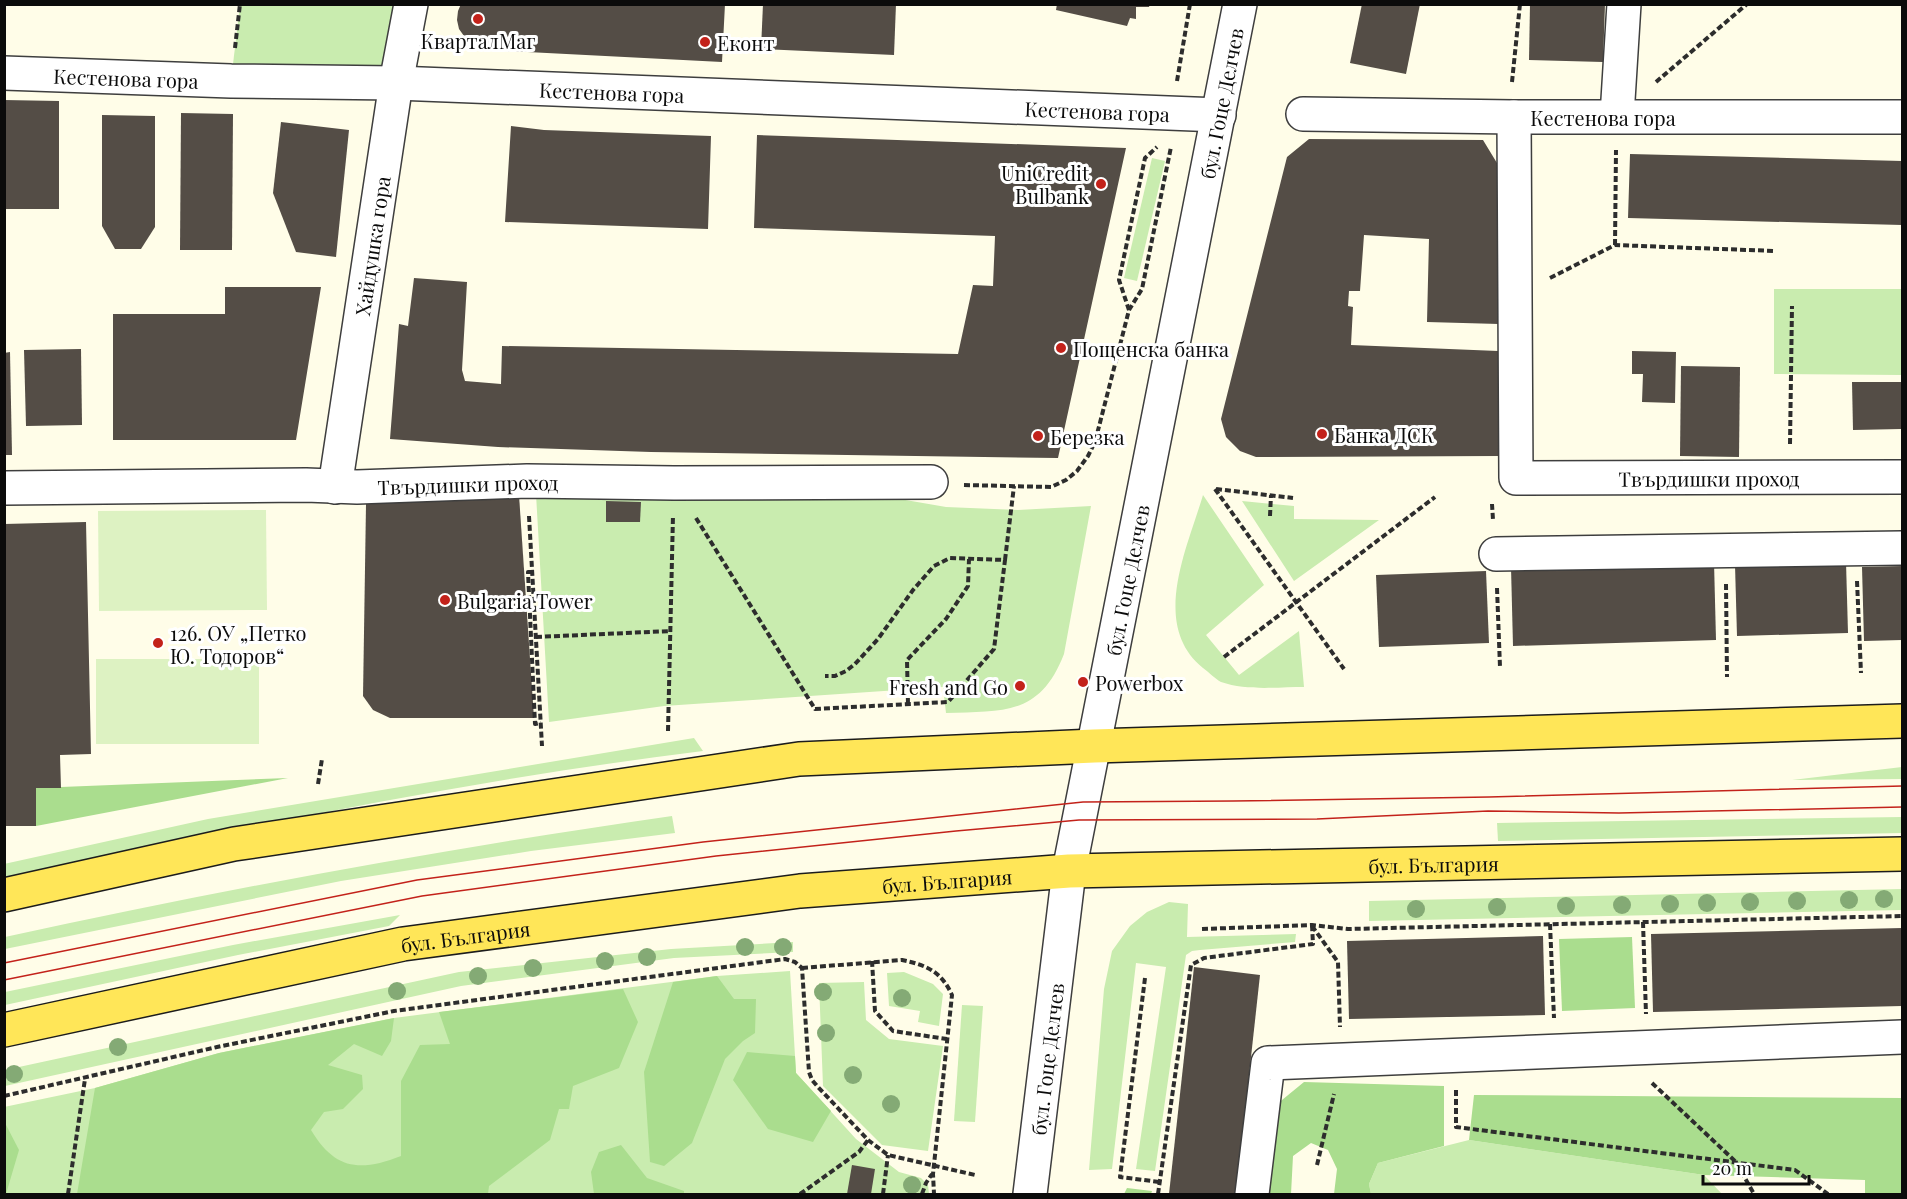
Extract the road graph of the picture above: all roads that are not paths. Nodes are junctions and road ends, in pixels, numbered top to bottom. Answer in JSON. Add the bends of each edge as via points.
{"nodes":[{"id":1,"x":411,"y":4,"type":"edge"},
{"id":2,"x":1240,"y":4,"type":"edge"},
{"id":3,"x":1624,"y":4,"type":"edge"},
{"id":4,"x":4,"y":74,"type":"edge"},
{"id":5,"x":396,"y":83,"type":"junction"},
{"id":6,"x":1303,"y":114,"type":"dead end"},
{"id":7,"x":1219,"y":115,"type":"junction"},
{"id":8,"x":1511,"y":116,"type":"junction"},
{"id":9,"x":1617,"y":116,"type":"junction"},
{"id":10,"x":1902,"y":117,"type":"edge"},
{"id":11,"x":1902,"y":477,"type":"edge"},
{"id":12,"x":947,"y":484,"type":"road end"},
{"id":13,"x":335,"y":487,"type":"junction"},
{"id":14,"x":4,"y":488,"type":"edge"},
{"id":15,"x":1902,"y":548,"type":"edge"},
{"id":16,"x":1496,"y":554,"type":"road end"},
{"id":17,"x":1902,"y":721,"type":"edge"},
{"id":18,"x":1094,"y":746,"type":"junction"},
{"id":19,"x":1902,"y":854,"type":"edge"},
{"id":20,"x":1069,"y":871,"type":"junction"},
{"id":21,"x":4,"y":895,"type":"edge"},
{"id":22,"x":4,"y":1030,"type":"edge"},
{"id":23,"x":1902,"y":1037,"type":"edge"},
{"id":24,"x":1030,"y":1194,"type":"edge"},
{"id":25,"x":1252,"y":1194,"type":"edge"}],
"edges":[{"from":1,"to":5,"type":"street","name":"Хайдушка гора"},
{"from":2,"to":7,"type":"street","name":"бул. Гоце Делчев"},
{"from":3,"to":9,"type":"street"},
{"from":4,"to":5,"type":"street","name":"Кестенова гора"},
{"from":5,"to":7,"type":"street","name":"Кестенова гора","via":[[1171,125]]},
{"from":5,"to":13,"type":"street","name":"Хайдушка гора"},
{"from":6,"to":8,"type":"street","name":"Кестенова гора"},
{"from":7,"to":18,"type":"street","name":"бул. Гоце Делчев"},
{"from":8,"to":9,"type":"street","name":"Кестенова гора"},
{"from":8,"to":11,"type":"street","name":"Твърдишки проход","via":[[1516,478]]},
{"from":9,"to":10,"type":"street","name":"Кестенова гора"},
{"from":12,"to":13,"type":"street","name":"Твърдишки проход","via":[[527,481]]},
{"from":13,"to":14,"type":"street","name":"Твърдишки проход"},
{"from":15,"to":16,"type":"street"},
{"from":17,"to":18,"type":"main road"},
{"from":18,"to":20,"type":"street","name":"бул. Гоце Делчев"},
{"from":18,"to":21,"type":"main road","via":[[799,759],[234,844]]},
{"from":19,"to":20,"type":"main road","name":"бул. България"},
{"from":20,"to":22,"type":"main road","name":"бул. България","via":[[801,891],[403,944]]},
{"from":20,"to":24,"type":"street","name":"бул. Гоце Делчев"},
{"from":23,"to":25,"type":"street","via":[[1268,1063]]}]}
